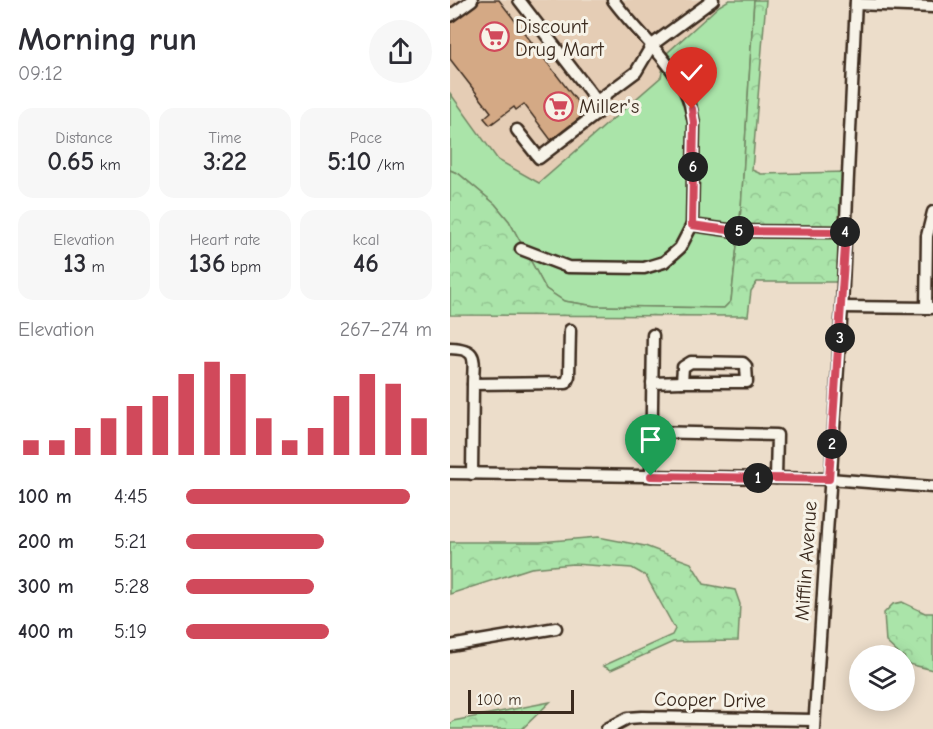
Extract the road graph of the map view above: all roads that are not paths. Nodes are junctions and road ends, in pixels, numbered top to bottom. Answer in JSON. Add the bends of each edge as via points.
{"nodes":[{"id":1,"x":472,"y":0,"type":"edge"},
{"id":2,"x":519,"y":0,"type":"edge"},
{"id":3,"x":613,"y":0,"type":"edge"},
{"id":4,"x":713,"y":0,"type":"edge"},
{"id":5,"x":856,"y":2,"type":"edge"},
{"id":6,"x":933,"y":7,"type":"edge"},
{"id":7,"x":450,"y":16,"type":"edge"},
{"id":8,"x":652,"y":45,"type":"junction"},
{"id":9,"x":597,"y":102,"type":"junction"},
{"id":10,"x":517,"y":130,"type":"dead end"},
{"id":11,"x":933,"y":212,"type":"edge"},
{"id":12,"x":692,"y":225,"type":"junction"},
{"id":13,"x":846,"y":232,"type":"junction"},
{"id":14,"x":521,"y":249,"type":"dead end"},
{"id":15,"x":842,"y":307,"type":"junction"},
{"id":16,"x":930,"y":308,"type":"edge"},
{"id":17,"x":570,"y":330,"type":"dead end"},
{"id":18,"x":653,"y":335,"type":"dead end"},
{"id":19,"x":450,"y":348,"type":"edge"},
{"id":20,"x":682,"y":382,"type":"junction"},
{"id":21,"x":652,"y":383,"type":"junction"},
{"id":22,"x":473,"y":384,"type":"junction"},
{"id":23,"x":651,"y":432,"type":"junction"},
{"id":24,"x":450,"y":473,"type":"edge"},
{"id":25,"x":472,"y":474,"type":"junction"},
{"id":26,"x":651,"y":476,"type":"junction"},
{"id":27,"x":776,"y":478,"type":"junction"},
{"id":28,"x":829,"y":479,"type":"junction"},
{"id":29,"x":933,"y":487,"type":"edge"},
{"id":30,"x":556,"y":628,"type":"dead end"},
{"id":31,"x":450,"y":645,"type":"edge"},
{"id":32,"x":814,"y":724,"type":"edge"},
{"id":33,"x":607,"y":729,"type":"edge"}],
"edges":[{"from":1,"to":7,"type":"street"},
{"from":2,"to":9,"type":"street"},
{"from":3,"to":8,"type":"street"},
{"from":4,"to":8,"type":"street"},
{"from":5,"to":6,"type":"street"},
{"from":5,"to":13,"type":"street","name":"Mifflin Avenue"},
{"from":8,"to":9,"type":"street","via":[[636,72]]},
{"from":8,"to":12,"type":"street","via":[[686,91],[692,109]]},
{"from":9,"to":10,"type":"street","via":[[598,112],[539,158]]},
{"from":11,"to":16,"type":"street","via":[[927,236]]},
{"from":12,"to":13,"type":"street","via":[[735,231]]},
{"from":12,"to":14,"type":"street","via":[[680,248],[664,262],[644,268],[568,267]]},
{"from":13,"to":15,"type":"street","name":"Mifflin Avenue"},
{"from":15,"to":16,"type":"street"},
{"from":15,"to":28,"type":"street","name":"Mifflin Avenue"},
{"from":17,"to":22,"type":"street","via":[[566,383]]},
{"from":18,"to":21,"type":"street"},
{"from":19,"to":22,"type":"street","via":[[471,352]]},
{"from":20,"to":20,"type":"street","via":[[686,364],[746,366],[747,382]]},
{"from":20,"to":21,"type":"street"},
{"from":21,"to":23,"type":"street"},
{"from":22,"to":25,"type":"street"},
{"from":23,"to":26,"type":"street"},
{"from":23,"to":27,"type":"street","via":[[777,435]]},
{"from":24,"to":25,"type":"street"},
{"from":25,"to":26,"type":"street"},
{"from":26,"to":27,"type":"street"},
{"from":27,"to":28,"type":"street"},
{"from":28,"to":29,"type":"street"},
{"from":28,"to":32,"type":"street","name":"Mifflin Avenue"},
{"from":30,"to":31,"type":"street"},
{"from":32,"to":33,"type":"street","name":"Cooper Drive","via":[[642,717],[628,718]]}]}
